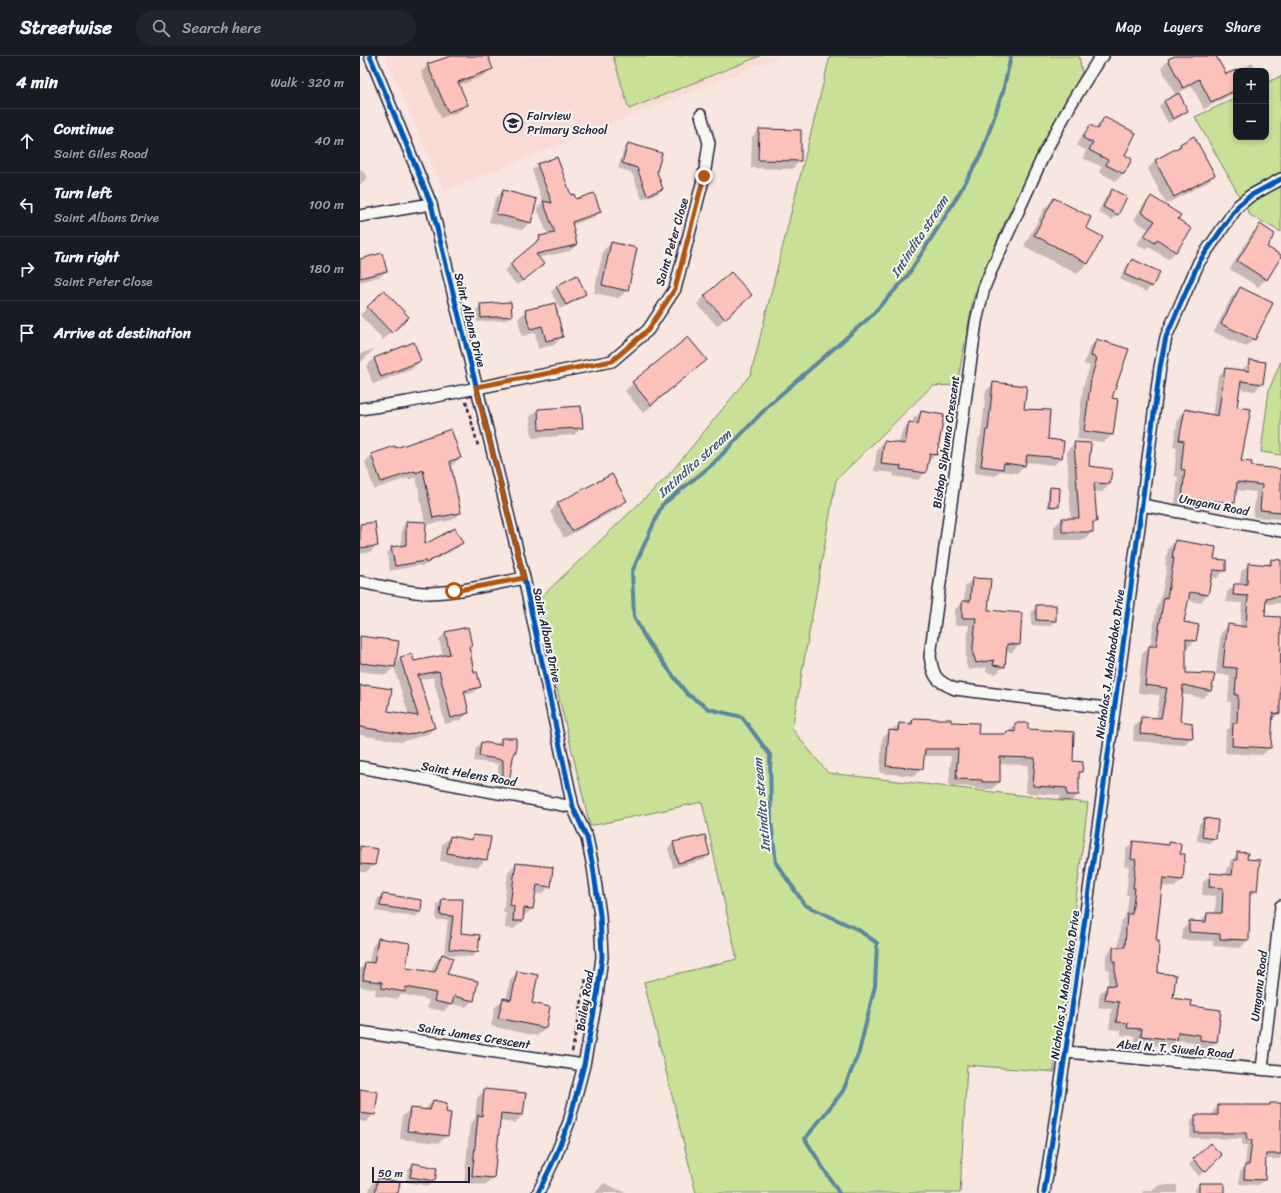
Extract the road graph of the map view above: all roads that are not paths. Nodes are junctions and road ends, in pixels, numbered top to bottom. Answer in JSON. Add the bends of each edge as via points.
{"nodes":[{"id":1,"x":370,"y":56,"type":"edge"},
{"id":2,"x":1103,"y":56,"type":"edge"},
{"id":3,"x":701,"y":115,"type":"dead end"},
{"id":4,"x":1281,"y":179,"type":"edge"},
{"id":5,"x":431,"y":204,"type":"junction"},
{"id":6,"x":360,"y":216,"type":"edge"},
{"id":7,"x":476,"y":387,"type":"junction"},
{"id":8,"x":360,"y":410,"type":"edge"},
{"id":9,"x":1142,"y":505,"type":"junction"},
{"id":10,"x":1281,"y":531,"type":"edge"},
{"id":11,"x":524,"y":578,"type":"junction"},
{"id":12,"x":360,"y":582,"type":"edge"},
{"id":13,"x":1114,"y":709,"type":"junction"},
{"id":14,"x":360,"y":768,"type":"edge"},
{"id":15,"x":573,"y":807,"type":"junction"},
{"id":16,"x":1281,"y":906,"type":"edge"},
{"id":17,"x":360,"y":1032,"type":"edge"},
{"id":18,"x":1066,"y":1052,"type":"junction"},
{"id":19,"x":584,"y":1066,"type":"junction"},
{"id":20,"x":1262,"y":1069,"type":"junction"},
{"id":21,"x":1281,"y":1071,"type":"edge"},
{"id":22,"x":538,"y":1193,"type":"edge"},
{"id":23,"x":1044,"y":1193,"type":"edge"}],
"edges":[{"from":1,"to":5,"type":"street","name":"Saint Albans Drive"},
{"from":2,"to":13,"type":"street","name":"Bishop Siphuma Crescent","via":[[1072,102],[1044,152],[984,288],[976,322],[930,656],[936,677],[955,689]]},
{"from":3,"to":7,"type":"street","name":"Saint Peter Close","via":[[709,143],[704,176],[675,289],[648,330],[612,361]]},
{"from":4,"to":9,"type":"street","name":"Nicholas J. Mabhodoko Drive","via":[[1250,196],[1238,206],[1199,262],[1166,336]]},
{"from":5,"to":6,"type":"street"},
{"from":5,"to":7,"type":"street","name":"Saint Albans Drive"},
{"from":7,"to":8,"type":"street","name":"Saint Peter Close"},
{"from":7,"to":11,"type":"street","name":"Saint Albans Drive"},
{"from":9,"to":10,"type":"street","name":"Umganu Road"},
{"from":9,"to":13,"type":"street","name":"Nicholas J. Mabhodoko Drive"},
{"from":11,"to":12,"type":"street","via":[[429,593]]},
{"from":11,"to":15,"type":"street","name":"Saint Albans Drive"},
{"from":13,"to":18,"type":"street","name":"Nicholas J. Mabhodoko Drive"},
{"from":14,"to":15,"type":"street","name":"Saint Helens Road"},
{"from":15,"to":19,"type":"street","name":"Bailey Road","via":[[587,838],[593,867],[600,915],[602,957]]},
{"from":16,"to":20,"type":"street","name":"Umganu Road"},
{"from":17,"to":19,"type":"street","name":"Saint James Crescent"},
{"from":18,"to":20,"type":"street","name":"Abel N. T. Siwela Road"},
{"from":18,"to":23,"type":"street","name":"Nicholas J. Mabhodoko Drive"},
{"from":19,"to":22,"type":"street","name":"Bailey Road","via":[[569,1122]]},
{"from":20,"to":21,"type":"street","name":"Abel N. T. Siwela Road"}]}
